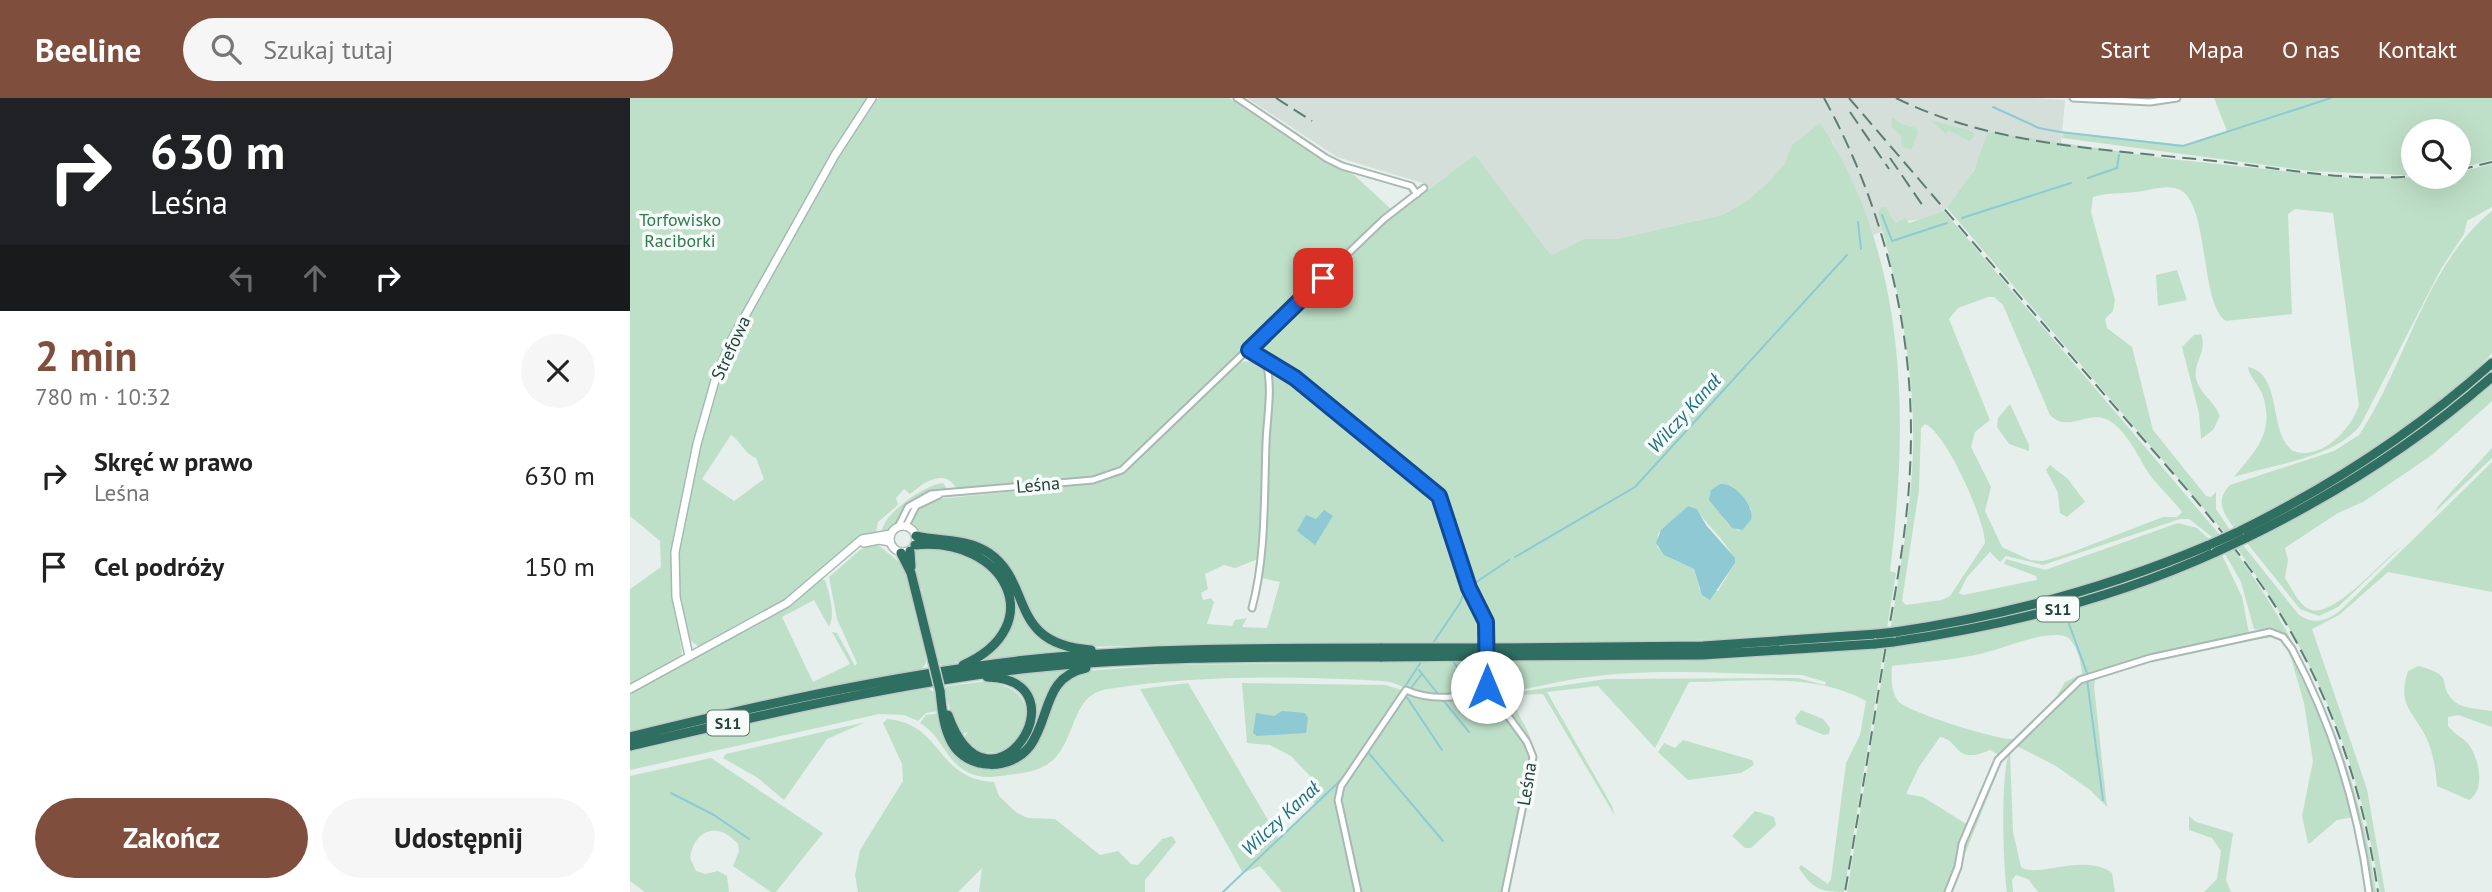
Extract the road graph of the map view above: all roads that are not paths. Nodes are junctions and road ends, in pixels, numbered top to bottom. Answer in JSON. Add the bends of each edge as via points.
{"nodes":[{"id":1,"x":872,"y":98,"type":"edge"},
{"id":2,"x":1237,"y":98,"type":"edge"},
{"id":3,"x":2073,"y":98,"type":"edge"},
{"id":4,"x":2177,"y":98,"type":"edge"},
{"id":5,"x":1424,"y":188,"type":"dead end"},
{"id":6,"x":1417,"y":194,"type":"junction"},
{"id":7,"x":1249,"y":350,"type":"junction"},
{"id":8,"x":2492,"y":357,"type":"edge"},
{"id":9,"x":1266,"y":363,"type":"junction"},
{"id":10,"x":2492,"y":363,"type":"edge"},
{"id":11,"x":2492,"y":377,"type":"edge"},
{"id":12,"x":2463,"y":388,"type":"junction"},
{"id":13,"x":902,"y":526,"type":"junction"},
{"id":14,"x":2243,"y":534,"type":"junction"},
{"id":15,"x":890,"y":538,"type":"junction"},
{"id":16,"x":910,"y":546,"type":"junction"},
{"id":17,"x":1252,"y":608,"type":"dead end"},
{"id":18,"x":691,"y":655,"type":"junction"},
{"id":19,"x":1117,"y":657,"type":"junction"},
{"id":20,"x":957,"y":673,"type":"junction"},
{"id":21,"x":630,"y":689,"type":"edge"},
{"id":22,"x":940,"y":691,"type":"junction"},
{"id":23,"x":1490,"y":691,"type":"junction"},
{"id":24,"x":630,"y":737,"type":"edge"},
{"id":25,"x":630,"y":746,"type":"edge"},
{"id":26,"x":1358,"y":892,"type":"edge"},
{"id":27,"x":1505,"y":892,"type":"edge"},
{"id":28,"x":1948,"y":892,"type":"edge"},
{"id":29,"x":2369,"y":892,"type":"edge"}],
"edges":[{"from":1,"to":18,"type":"street","name":"Strefowa","via":[[731,341],[716,377],[676,546],[674,579]]},
{"from":2,"to":6,"type":"street","via":[[1326,158],[1411,186]]},
{"from":3,"to":4,"type":"street","via":[[2150,102]]},
{"from":5,"to":6,"type":"street","name":"Leśna"},
{"from":6,"to":7,"type":"street","name":"Leśna","via":[[1384,219]]},
{"from":7,"to":9,"type":"street"},
{"from":7,"to":13,"type":"street","name":"Leśna","via":[[1139,456],[1114,474],[946,494],[916,506]]},
{"from":8,"to":12,"type":"highway"},
{"from":9,"to":17,"type":"street","via":[[1269,394],[1259,580]]},
{"from":9,"to":23,"type":"street","via":[[1295,378],[1441,499],[1469,588],[1486,622]]},
{"from":10,"to":12,"type":"highway","number":"S11"},
{"from":11,"to":14,"type":"highway","number":"S11","via":[[2367,471]]},
{"from":12,"to":14,"type":"highway","number":"S11","via":[[2361,463]]},
{"from":13,"to":15,"type":"street"},
{"from":13,"to":16,"type":"street"},
{"from":14,"to":19,"type":"highway","number":"S11","bridge":true,"via":[[2212,549],[2042,604],[1876,639],[1494,652]]},
{"from":15,"to":16,"type":"street"},
{"from":15,"to":18,"type":"street","via":[[868,537],[794,598]]},
{"from":16,"to":19,"type":"highway","via":[[962,542],[982,549],[1003,567],[1025,612],[1048,638]]},
{"from":16,"to":20,"type":"highway","via":[[971,551],[995,568],[1005,584],[1009,604],[1001,636]]},
{"from":16,"to":22,"type":"highway","bridge":true,"via":[[911,573]]},
{"from":18,"to":21,"type":"street"},
{"from":19,"to":20,"type":"highway","number":"S11"},
{"from":19,"to":22,"type":"highway","via":[[1061,680],[1049,695],[1030,745],[1003,763],[974,761],[955,747],[947,731]]},
{"from":20,"to":22,"type":"highway","via":[[1003,679],[1023,692],[1030,706],[1027,737],[1012,751],[986,757],[965,747]]},
{"from":20,"to":24,"type":"highway","number":"S11","via":[[798,698]]},
{"from":20,"to":25,"type":"highway","number":"S11"},
{"from":23,"to":26,"type":"street","via":[[1437,697],[1406,690],[1341,786],[1338,800]]},
{"from":23,"to":27,"type":"street","name":"Leśna","via":[[1527,742],[1533,763]]},
{"from":28,"to":29,"type":"street","via":[[1962,844],[1998,760],[2080,680],[2270,632],[2283,637],[2292,649],[2333,741],[2359,827]]}]}
